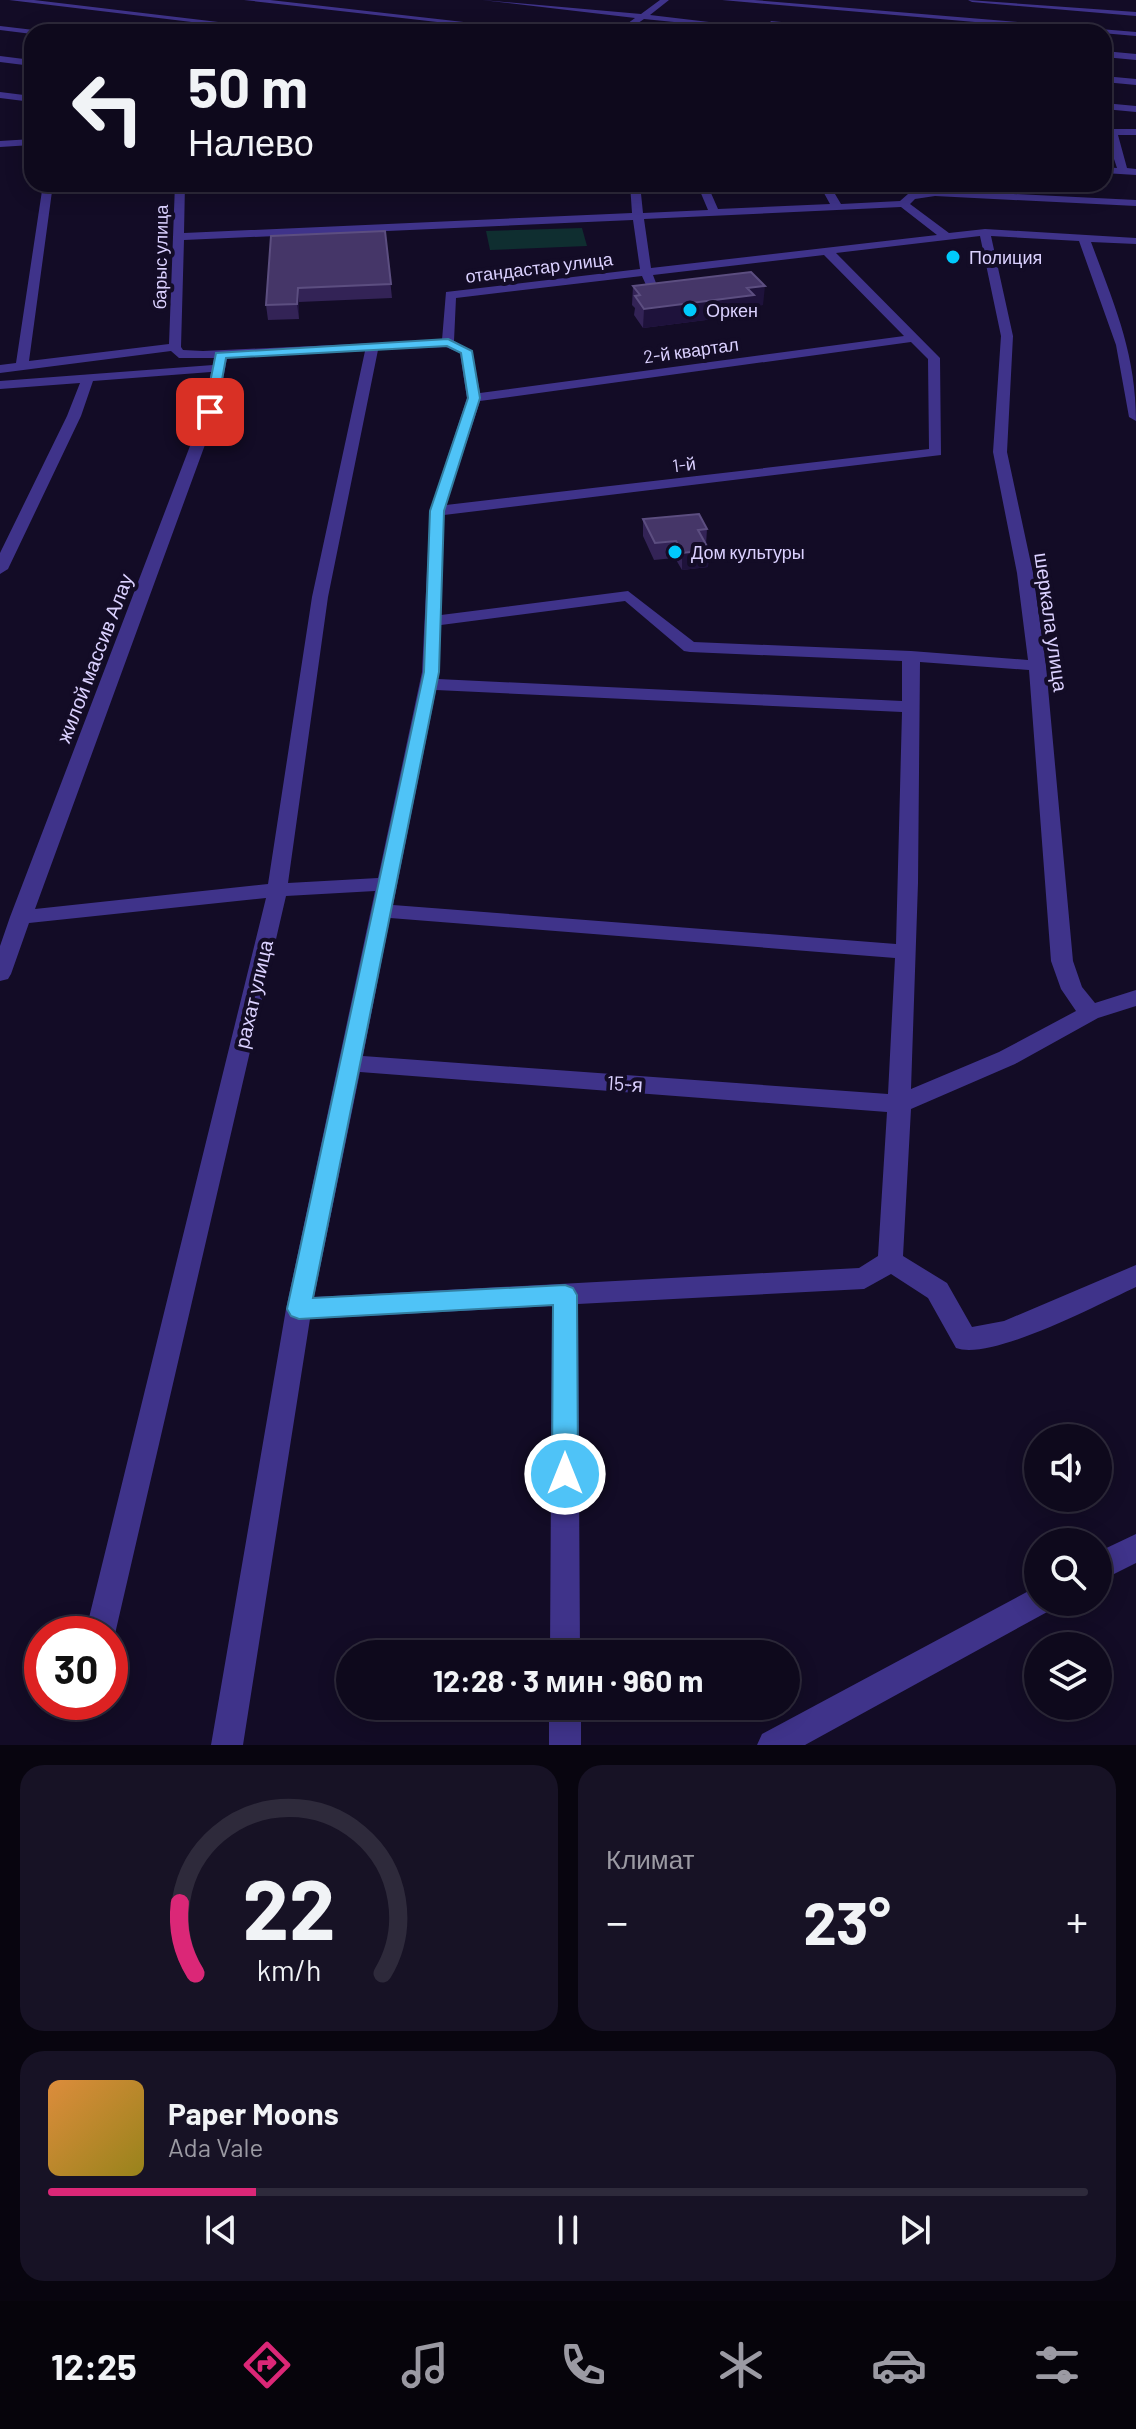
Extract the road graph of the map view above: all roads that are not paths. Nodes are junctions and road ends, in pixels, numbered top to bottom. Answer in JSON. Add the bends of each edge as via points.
{"nodes":[{"id":1,"x":13,"y":0,"type":"edge"},
{"id":2,"x":248,"y":0,"type":"edge"},
{"id":3,"x":486,"y":0,"type":"edge"},
{"id":4,"x":665,"y":0,"type":"edge"},
{"id":5,"x":726,"y":0,"type":"edge"},
{"id":6,"x":972,"y":0,"type":"edge"},
{"id":7,"x":794,"y":3,"type":"edge"},
{"id":8,"x":1136,"y":14,"type":"edge"},
{"id":9,"x":643,"y":16,"type":"junction"},
{"id":10,"x":226,"y":24,"type":"edge"},
{"id":11,"x":474,"y":24,"type":"edge"},
{"id":12,"x":632,"y":24,"type":"edge"},
{"id":13,"x":725,"y":24,"type":"edge"},
{"id":14,"x":770,"y":24,"type":"edge"},
{"id":15,"x":1026,"y":24,"type":"edge"},
{"id":16,"x":0,"y":28,"type":"edge"},
{"id":17,"x":24,"y":31,"type":"edge"},
{"id":18,"x":1112,"y":32,"type":"edge"},
{"id":19,"x":1136,"y":34,"type":"edge"},
{"id":20,"x":1112,"y":55,"type":"edge"},
{"id":21,"x":1136,"y":57,"type":"edge"},
{"id":22,"x":0,"y":59,"type":"edge"},
{"id":23,"x":24,"y":62,"type":"edge"},
{"id":24,"x":1112,"y":80,"type":"edge"},
{"id":25,"x":1136,"y":82,"type":"edge"},
{"id":26,"x":0,"y":95,"type":"edge"},
{"id":27,"x":24,"y":98,"type":"edge"},
{"id":28,"x":1112,"y":107,"type":"edge"},
{"id":29,"x":1136,"y":109,"type":"edge"},
{"id":30,"x":1112,"y":132,"type":"edge"},
{"id":31,"x":1136,"y":132,"type":"edge"},
{"id":32,"x":24,"y":142,"type":"edge"},
{"id":33,"x":1112,"y":142,"type":"edge"},
{"id":34,"x":0,"y":144,"type":"edge"},
{"id":35,"x":1112,"y":170,"type":"edge"},
{"id":36,"x":1123,"y":171,"type":"junction"},
{"id":37,"x":1136,"y":172,"type":"edge"},
{"id":38,"x":47,"y":192,"type":"edge"},
{"id":39,"x":180,"y":192,"type":"edge"},
{"id":40,"x":636,"y":192,"type":"edge"},
{"id":41,"x":705,"y":192,"type":"edge"},
{"id":42,"x":829,"y":192,"type":"edge"},
{"id":43,"x":905,"y":192,"type":"edge"},
{"id":44,"x":948,"y":192,"type":"edge"},
{"id":45,"x":1017,"y":192,"type":"edge"},
{"id":46,"x":907,"y":200,"type":"junction"},
{"id":47,"x":1136,"y":203,"type":"edge"},
{"id":48,"x":838,"y":208,"type":"junction"},
{"id":49,"x":715,"y":214,"type":"junction"},
{"id":50,"x":638,"y":217,"type":"junction"},
{"id":51,"x":985,"y":232,"type":"junction"},
{"id":52,"x":178,"y":237,"type":"junction"},
{"id":53,"x":947,"y":237,"type":"junction"},
{"id":54,"x":1084,"y":238,"type":"junction"},
{"id":55,"x":1136,"y":241,"type":"edge"},
{"id":56,"x":827,"y":251,"type":"junction"},
{"id":57,"x":649,"y":279,"type":"junction"},
{"id":58,"x":914,"y":338,"type":"junction"},
{"id":59,"x":448,"y":343,"type":"junction"},
{"id":60,"x":372,"y":348,"type":"junction"},
{"id":61,"x":177,"y":351,"type":"junction"},
{"id":62,"x":219,"y":361,"type":"junction"},
{"id":63,"x":22,"y":365,"type":"junction"},
{"id":64,"x":2,"y":369,"type":"edge"},
{"id":65,"x":88,"y":378,"type":"junction"},
{"id":66,"x":1,"y":386,"type":"edge"},
{"id":67,"x":474,"y":398,"type":"junction"},
{"id":68,"x":1136,"y":417,"type":"edge"},
{"id":69,"x":437,"y":511,"type":"junction"},
{"id":70,"x":0,"y":569,"type":"edge"},
{"id":71,"x":433,"y":621,"type":"junction"},
{"id":72,"x":911,"y":656,"type":"junction"},
{"id":73,"x":1037,"y":666,"type":"junction"},
{"id":74,"x":429,"y":684,"type":"junction"},
{"id":75,"x":912,"y":707,"type":"junction"},
{"id":76,"x":387,"y":884,"type":"junction"},
{"id":77,"x":277,"y":890,"type":"junction"},
{"id":78,"x":382,"y":911,"type":"junction"},
{"id":79,"x":11,"y":931,"type":"edge"},
{"id":80,"x":906,"y":952,"type":"junction"},
{"id":81,"x":0,"y":974,"type":"edge"},
{"id":82,"x":1136,"y":998,"type":"edge"},
{"id":83,"x":1090,"y":1013,"type":"junction"},
{"id":84,"x":350,"y":1063,"type":"junction"},
{"id":85,"x":900,"y":1104,"type":"junction"},
{"id":86,"x":890,"y":1261,"type":"junction"},
{"id":87,"x":1136,"y":1276,"type":"edge"},
{"id":88,"x":565,"y":1295,"type":"junction"},
{"id":89,"x":299,"y":1309,"type":"junction"},
{"id":90,"x":1136,"y":1548,"type":"edge"},
{"id":91,"x":1112,"y":1561,"type":"edge"},
{"id":92,"x":1024,"y":1609,"type":"edge"},
{"id":93,"x":104,"y":1616,"type":"edge"},
{"id":94,"x":565,"y":1640,"type":"edge"},
{"id":95,"x":565,"y":1720,"type":"edge"},
{"id":96,"x":227,"y":1745,"type":"edge"},
{"id":97,"x":565,"y":1745,"type":"edge"},
{"id":98,"x":773,"y":1745,"type":"edge"}],
"edges":[{"from":1,"to":10,"type":"street"},
{"from":2,"to":11,"type":"street"},
{"from":3,"to":9,"type":"street"},
{"from":4,"to":9,"type":"street"},
{"from":5,"to":7,"type":"street"},
{"from":6,"to":8,"type":"street"},
{"from":7,"to":14,"type":"street"},
{"from":7,"to":15,"type":"street"},
{"from":9,"to":12,"type":"street"},
{"from":9,"to":13,"type":"street"},
{"from":16,"to":17,"type":"street"},
{"from":18,"to":19,"type":"street"},
{"from":20,"to":21,"type":"street"},
{"from":22,"to":23,"type":"street"},
{"from":24,"to":25,"type":"street"},
{"from":26,"to":27,"type":"street"},
{"from":28,"to":29,"type":"street"},
{"from":30,"to":31,"type":"street"},
{"from":32,"to":34,"type":"street"},
{"from":33,"to":36,"type":"street"},
{"from":35,"to":36,"type":"street"},
{"from":36,"to":37,"type":"street"},
{"from":38,"to":63,"type":"street"},
{"from":39,"to":52,"type":"street","name":"барыс улица"},
{"from":40,"to":50,"type":"street"},
{"from":41,"to":49,"type":"street"},
{"from":42,"to":48,"type":"street"},
{"from":43,"to":46,"type":"street"},
{"from":44,"to":46,"type":"street"},
{"from":45,"to":47,"type":"street"},
{"from":46,"to":48,"type":"street"},
{"from":46,"to":53,"type":"street"},
{"from":48,"to":49,"type":"street"},
{"from":49,"to":50,"type":"street"},
{"from":50,"to":52,"type":"street"},
{"from":50,"to":57,"type":"street"},
{"from":51,"to":53,"type":"street","name":"отандастар улица"},
{"from":51,"to":54,"type":"street"},
{"from":51,"to":73,"type":"street","name":"шеркала улица","via":[[1007,336],[1000,452],[1025,573]]},
{"from":52,"to":61,"type":"street","name":"барыс улица"},
{"from":53,"to":56,"type":"street","name":"отандастар улица"},
{"from":54,"to":55,"type":"street"},
{"from":54,"to":68,"type":"street","via":[[1122,345]]},
{"from":56,"to":57,"type":"street","name":"отандастар улица"},
{"from":56,"to":58,"type":"street"},
{"from":57,"to":59,"type":"street","name":"отандастар улица","via":[[450,295]]},
{"from":58,"to":67,"type":"street","name":"2-й квартал"},
{"from":58,"to":69,"type":"street","name":"1-й","via":[[934,358],[936,452]]},
{"from":59,"to":60,"type":"street"},
{"from":59,"to":67,"type":"street","via":[[466,351]]},
{"from":60,"to":62,"type":"street"},
{"from":60,"to":77,"type":"street","name":"рахат улица","via":[[320,597]]},
{"from":61,"to":62,"type":"street"},
{"from":61,"to":63,"type":"street"},
{"from":62,"to":65,"type":"street"},
{"from":62,"to":79,"type":"street","name":"жилой массив Алау","via":[[210,412]]},
{"from":63,"to":64,"type":"street"},
{"from":64,"to":66,"type":"street"},
{"from":65,"to":66,"type":"street"},
{"from":65,"to":70,"type":"street"},
{"from":67,"to":69,"type":"street"},
{"from":69,"to":71,"type":"street"},
{"from":71,"to":72,"type":"street","via":[[628,596],[690,647]]},
{"from":71,"to":74,"type":"street"},
{"from":72,"to":73,"type":"street"},
{"from":72,"to":75,"type":"street"},
{"from":73,"to":83,"type":"street","name":"шеркала улица","via":[[1062,961],[1072,989]]},
{"from":74,"to":75,"type":"street"},
{"from":74,"to":76,"type":"street"},
{"from":75,"to":80,"type":"street"},
{"from":76,"to":77,"type":"street"},
{"from":76,"to":78,"type":"street"},
{"from":77,"to":79,"type":"street"},
{"from":77,"to":93,"type":"street","name":"рахат улица"},
{"from":78,"to":80,"type":"street"},
{"from":78,"to":84,"type":"street"},
{"from":79,"to":81,"type":"street","name":"жилой массив Алау"},
{"from":80,"to":85,"type":"street"},
{"from":82,"to":83,"type":"street"},
{"from":83,"to":85,"type":"street","via":[[1007,1058]]},
{"from":84,"to":85,"type":"street","name":"15-я"},
{"from":84,"to":89,"type":"street"},
{"from":85,"to":86,"type":"street"},
{"from":86,"to":87,"type":"street","via":[[929,1280],[947,1298],[965,1340],[1007,1332]]},
{"from":86,"to":88,"type":"street","via":[[864,1278]]},
{"from":88,"to":89,"type":"street"},
{"from":88,"to":94,"type":"street"},
{"from":89,"to":96,"type":"street"},
{"from":90,"to":91,"type":"street"},
{"from":92,"to":98,"type":"street"},
{"from":95,"to":97,"type":"street"}]}
